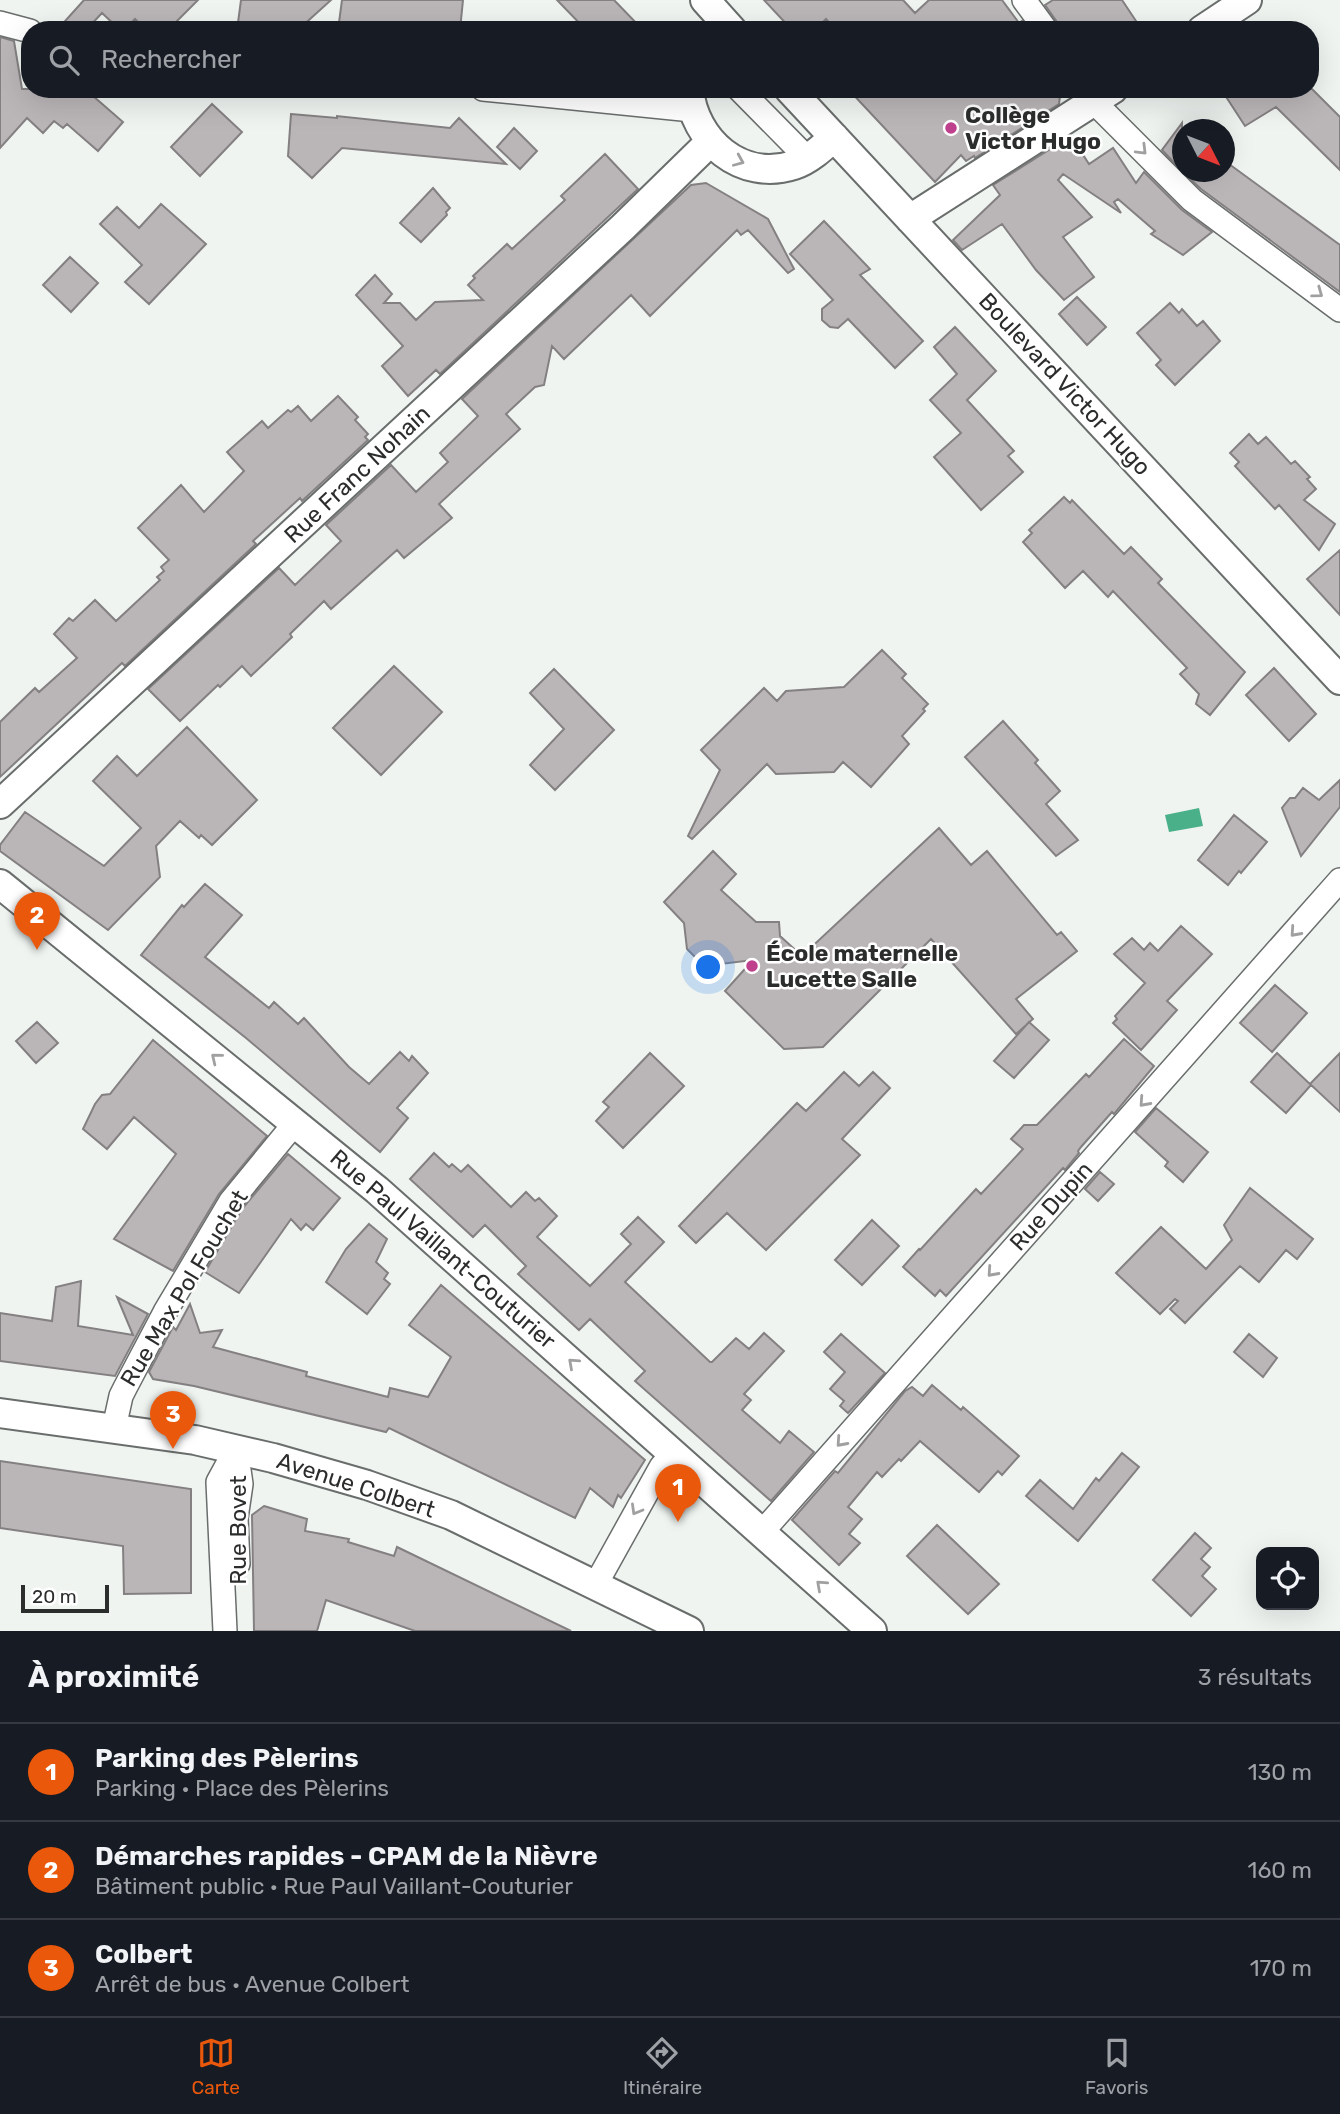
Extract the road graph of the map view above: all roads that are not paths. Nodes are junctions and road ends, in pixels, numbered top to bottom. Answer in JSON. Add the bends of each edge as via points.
{"nodes":[{"id":1,"x":1024,"y":0,"type":"edge"},
{"id":2,"x":1247,"y":0,"type":"edge"},
{"id":3,"x":1039,"y":21,"type":"edge"},
{"id":4,"x":1216,"y":21,"type":"edge"},
{"id":5,"x":0,"y":23,"type":"edge"},
{"id":6,"x":21,"y":29,"type":"edge"},
{"id":7,"x":670,"y":98,"type":"edge"},
{"id":8,"x":748,"y":98,"type":"edge"},
{"id":9,"x":797,"y":98,"type":"edge"},
{"id":10,"x":1092,"y":98,"type":"edge"},
{"id":11,"x":1102,"y":98,"type":"edge"},
{"id":12,"x":691,"y":99,"type":"edge"},
{"id":13,"x":834,"y":137,"type":"junction"},
{"id":14,"x":710,"y":141,"type":"junction"},
{"id":15,"x":807,"y":158,"type":"junction"},
{"id":16,"x":910,"y":219,"type":"junction"},
{"id":17,"x":1340,"y":310,"type":"edge"},
{"id":18,"x":1340,"y":680,"type":"edge"},
{"id":19,"x":0,"y":804,"type":"edge"},
{"id":20,"x":1340,"y":880,"type":"edge"},
{"id":21,"x":0,"y":884,"type":"edge"},
{"id":22,"x":297,"y":1124,"type":"junction"},
{"id":23,"x":0,"y":1413,"type":"edge"},
{"id":24,"x":114,"y":1428,"type":"junction"},
{"id":25,"x":236,"y":1449,"type":"junction"},
{"id":26,"x":673,"y":1453,"type":"junction"},
{"id":27,"x":762,"y":1532,"type":"junction"},
{"id":28,"x":596,"y":1584,"type":"junction"},
{"id":29,"x":225,"y":1631,"type":"edge"},
{"id":30,"x":240,"y":1631,"type":"edge"},
{"id":31,"x":690,"y":1631,"type":"edge"},
{"id":32,"x":872,"y":1631,"type":"edge"}],
"edges":[{"from":1,"to":3,"type":"street"},
{"from":2,"to":4,"type":"street"},
{"from":5,"to":6,"type":"street"},
{"from":7,"to":12,"type":"street"},
{"from":8,"to":15,"type":"street"},
{"from":9,"to":13,"type":"street","name":"Boulevard Victor Hugo"},
{"from":10,"to":16,"type":"street"},
{"from":11,"to":17,"type":"street","one_way":true,"via":[[1192,200]]},
{"from":12,"to":14,"type":"street","via":[[698,125]]},
{"from":13,"to":15,"type":"street"},
{"from":13,"to":16,"type":"street","name":"Boulevard Victor Hugo"},
{"from":14,"to":15,"type":"street","one_way":true,"via":[[725,154],[754,167],[781,168]]},
{"from":14,"to":19,"type":"street","name":"Rue Franc Nohain"},
{"from":16,"to":18,"type":"street","name":"Boulevard Victor Hugo"},
{"from":20,"to":27,"type":"street","name":"Rue Dupin","one_way":true},
{"from":22,"to":21,"type":"street","name":"Rue Paul Vaillant-Couturier","one_way":true},
{"from":22,"to":24,"type":"street","name":"Rue Max Pol Fouchet","via":[[230,1201],[125,1388]]},
{"from":26,"to":22,"type":"street","name":"Rue Paul Vaillant-Couturier","one_way":true},
{"from":23,"to":24,"type":"street","name":"Avenue Colbert"},
{"from":24,"to":25,"type":"street","name":"Avenue Colbert"},
{"from":25,"to":28,"type":"street","name":"Avenue Colbert","via":[[367,1485],[451,1515]]},
{"from":25,"to":29,"type":"street","name":"Rue Bovet","via":[[218,1482]]},
{"from":25,"to":30,"type":"street","name":"Rue Bovet","via":[[241,1483],[236,1518]]},
{"from":26,"to":27,"type":"street","name":"Rue Paul Vaillant-Couturier"},
{"from":26,"to":28,"type":"street","one_way":true},
{"from":32,"to":27,"type":"street","name":"Rue Paul Vaillant-Couturier","one_way":true},
{"from":28,"to":31,"type":"street","name":"Avenue Colbert"}]}
